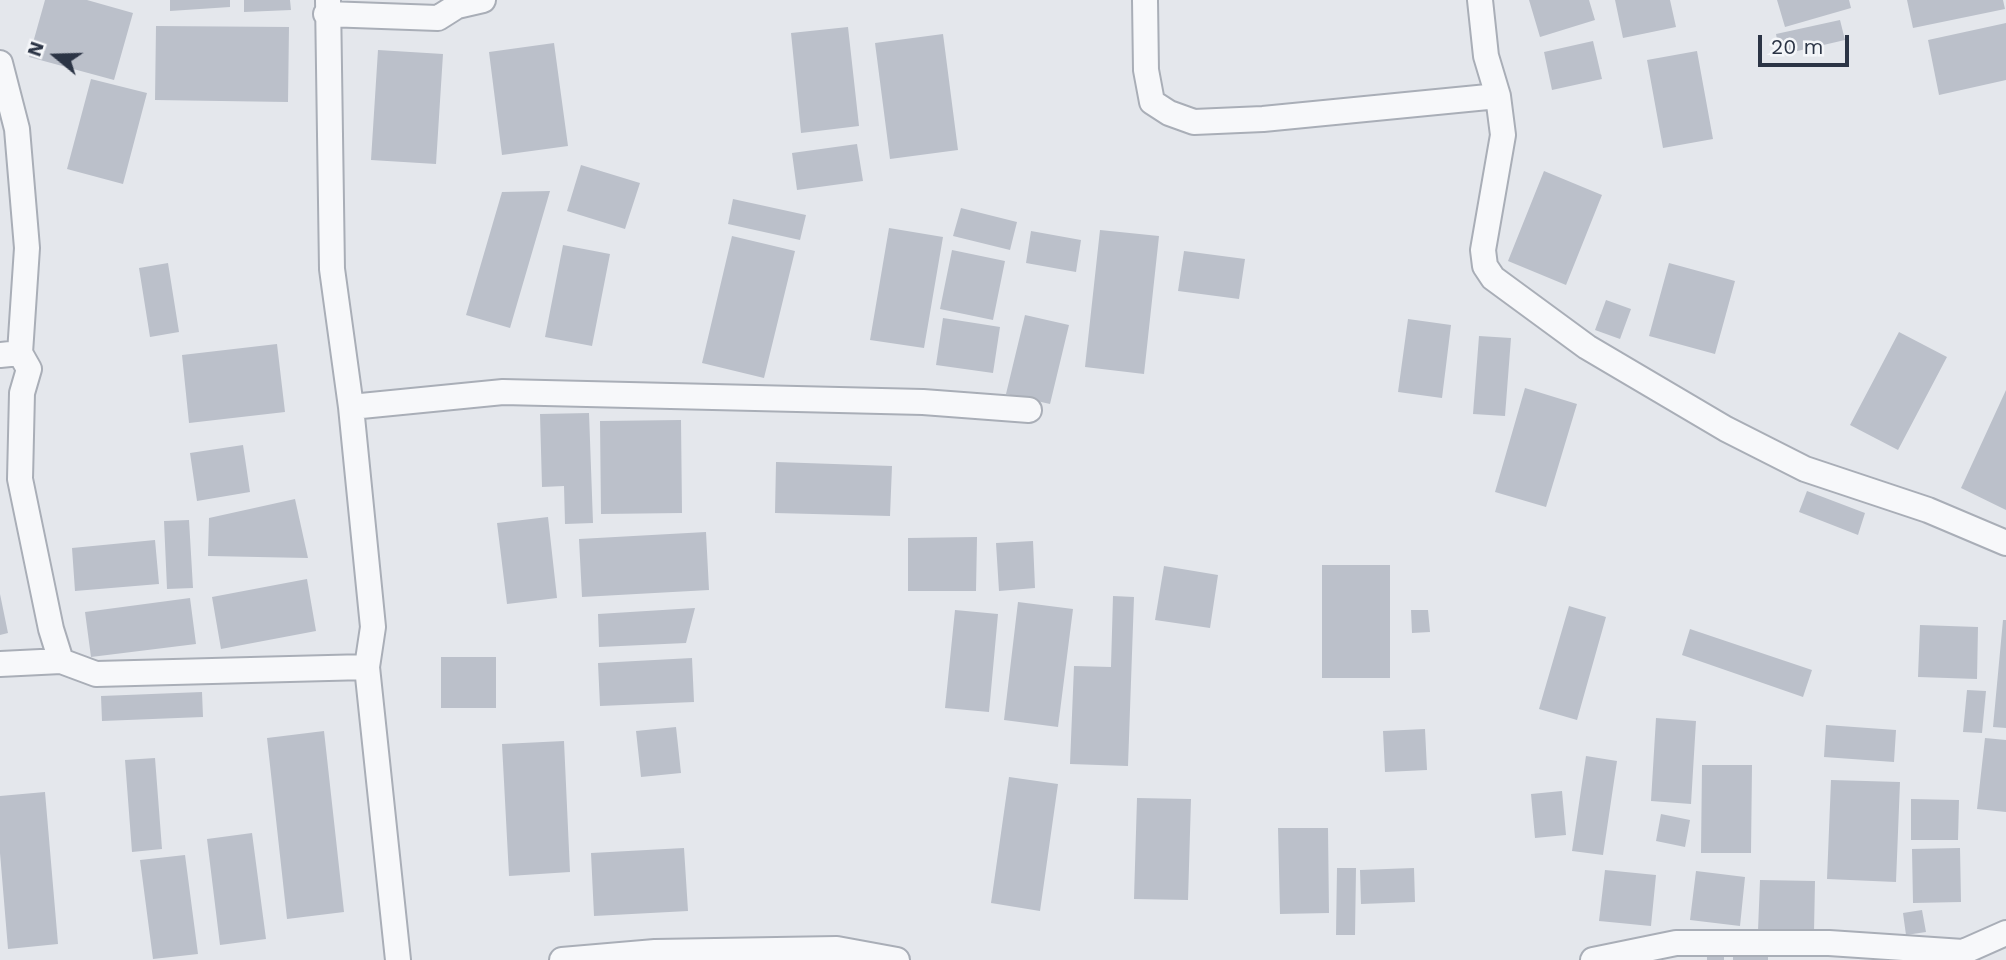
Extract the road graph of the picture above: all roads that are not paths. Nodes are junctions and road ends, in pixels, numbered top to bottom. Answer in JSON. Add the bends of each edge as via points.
{"nodes":[{"id":1,"x":483,"y":0,"type":"edge"},
{"id":2,"x":1145,"y":0,"type":"edge"},
{"id":3,"x":1480,"y":0,"type":"edge"},
{"id":4,"x":327,"y":7,"type":"edge"},
{"id":5,"x":0,"y":63,"type":"edge"},
{"id":6,"x":1498,"y":96,"type":"junction"},
{"id":7,"x":10,"y":354,"type":"edge"},
{"id":8,"x":351,"y":407,"type":"junction"},
{"id":9,"x":1029,"y":410,"type":"dead end"},
{"id":10,"x":2006,"y":543,"type":"edge"},
{"id":11,"x":61,"y":661,"type":"junction"},
{"id":12,"x":0,"y":664,"type":"edge"},
{"id":13,"x":367,"y":667,"type":"junction"},
{"id":14,"x":2006,"y":933,"type":"edge"},
{"id":15,"x":398,"y":960,"type":"edge"},
{"id":16,"x":562,"y":960,"type":"edge"},
{"id":17,"x":897,"y":960,"type":"edge"},
{"id":18,"x":1592,"y":960,"type":"edge"}],
"edges":[{"from":1,"to":4,"type":"street","via":[[457,6],[438,19]]},
{"from":2,"to":6,"type":"street","via":[[1146,70],[1152,102],[1194,122]]},
{"from":3,"to":6,"type":"street","via":[[1486,57]]},
{"from":4,"to":8,"type":"street","via":[[332,269]]},
{"from":5,"to":7,"type":"street","via":[[18,128],[27,248]]},
{"from":6,"to":10,"type":"street","via":[[1503,135],[1483,250],[1493,278],[1587,348],[1726,429],[1805,469],[1928,510]]},
{"from":7,"to":11,"type":"street","via":[[29,369],[22,393],[20,479]]},
{"from":8,"to":9,"type":"street","via":[[503,392],[923,402]]},
{"from":8,"to":13,"type":"street","via":[[373,627]]},
{"from":11,"to":12,"type":"street"},
{"from":11,"to":13,"type":"street","via":[[96,674]]},
{"from":13,"to":15,"type":"street"},
{"from":14,"to":18,"type":"street","via":[[1964,952],[1829,943],[1676,943]]},
{"from":16,"to":17,"type":"street","via":[[837,949]]}]}
